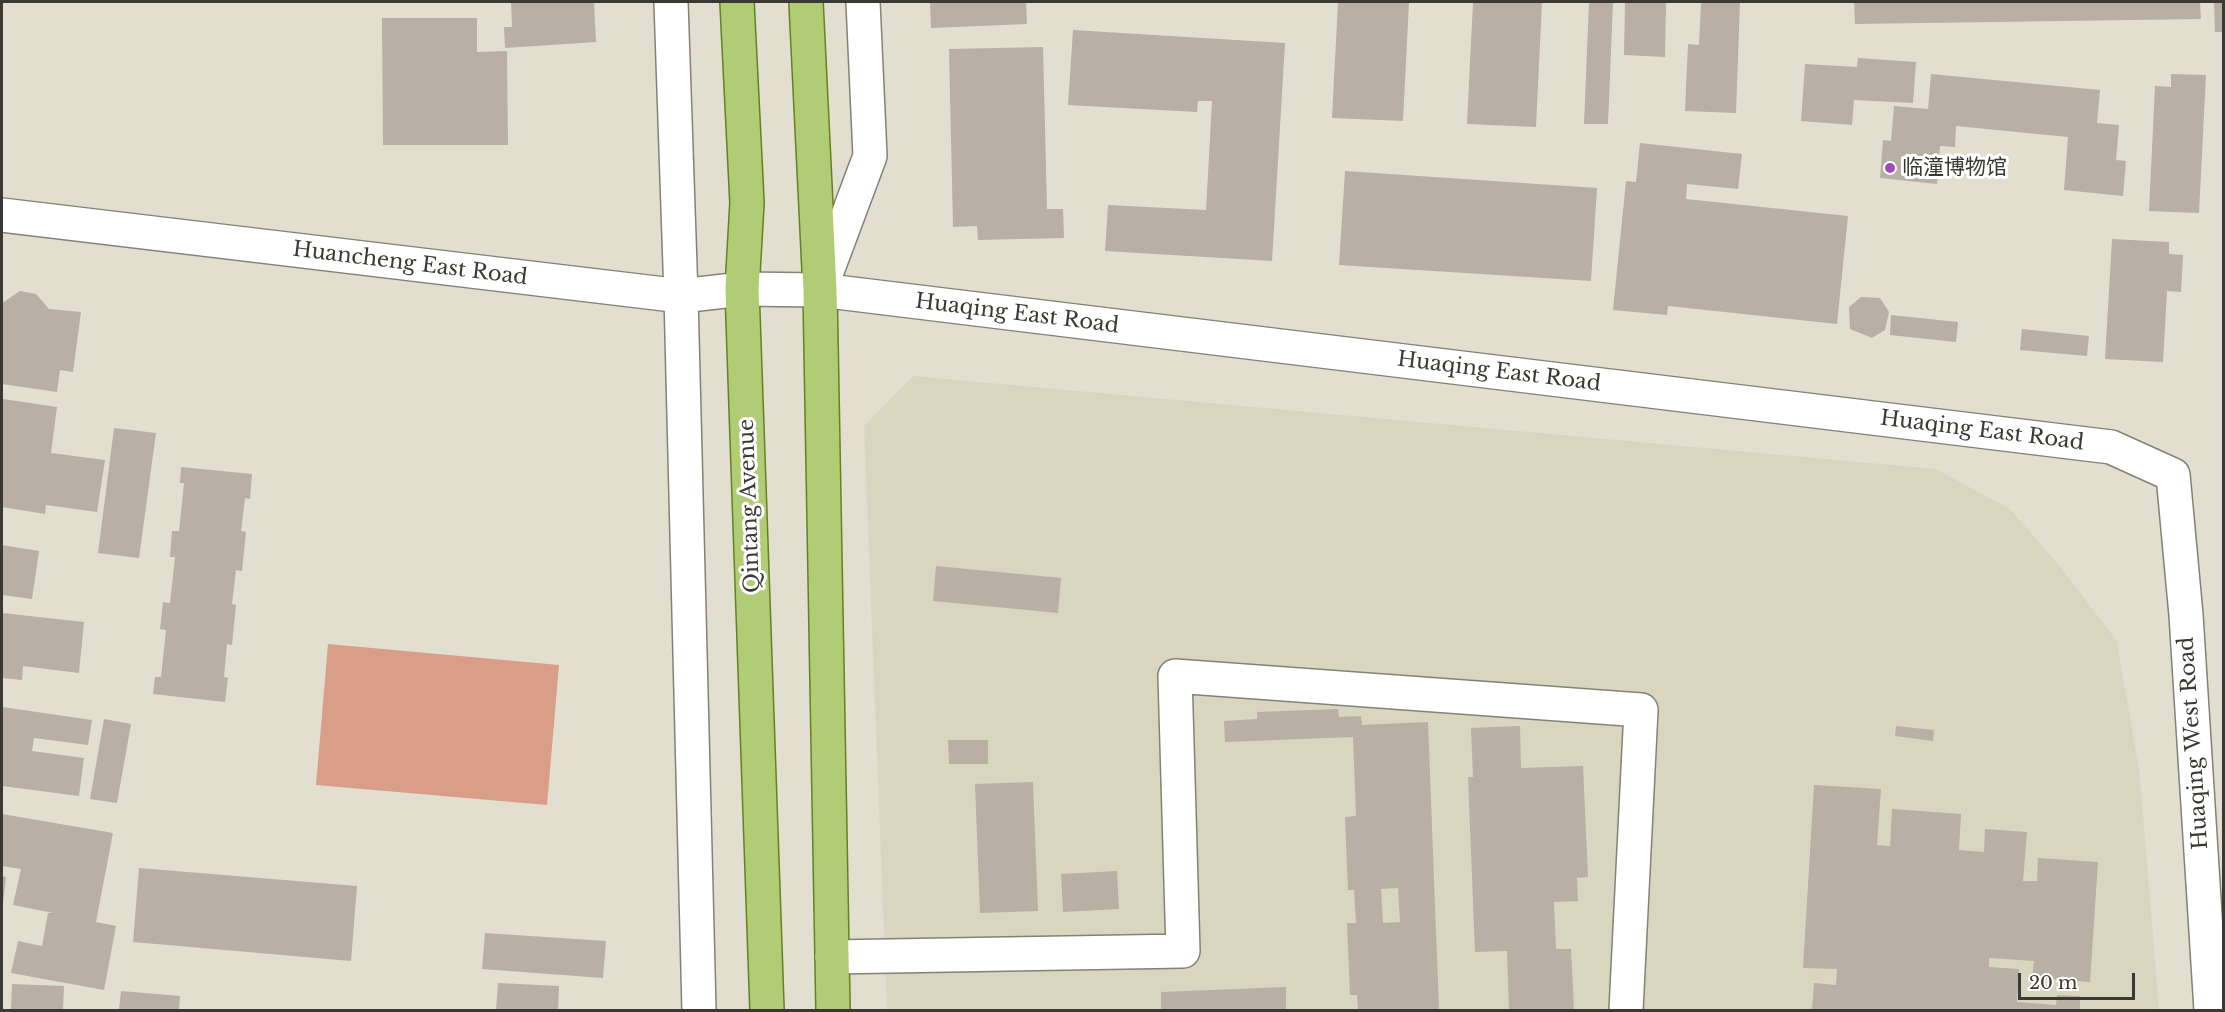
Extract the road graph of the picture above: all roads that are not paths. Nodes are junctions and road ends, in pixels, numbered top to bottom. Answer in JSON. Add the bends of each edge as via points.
{"nodes":[{"id":1,"x":671,"y":2,"type":"edge"},
{"id":2,"x":737,"y":2,"type":"edge"},
{"id":3,"x":806,"y":2,"type":"edge"},
{"id":4,"x":863,"y":2,"type":"edge"},
{"id":5,"x":2,"y":215,"type":"edge"},
{"id":6,"x":742,"y":289,"type":"junction"},
{"id":7,"x":820,"y":290,"type":"junction"},
{"id":8,"x":681,"y":296,"type":"junction"},
{"id":9,"x":2173,"y":475,"type":"joint"},
{"id":10,"x":832,"y":957,"type":"junction"},
{"id":11,"x":699,"y":1011,"type":"edge"},
{"id":12,"x":767,"y":1011,"type":"edge"},
{"id":13,"x":833,"y":1011,"type":"edge"},
{"id":14,"x":1626,"y":1011,"type":"edge"},
{"id":15,"x":2211,"y":1011,"type":"edge"}],
"edges":[{"from":1,"to":8,"type":"street"},
{"from":2,"to":6,"type":"main road","name":"Qintang Avenue","via":[[747,203]]},
{"from":3,"to":7,"type":"main road"},
{"from":4,"to":7,"type":"street","via":[[870,156]]},
{"from":5,"to":8,"type":"street","name":"Huancheng East Road"},
{"from":6,"to":7,"type":"street","name":"Huancheng East Road"},
{"from":6,"to":8,"type":"street","name":"Huancheng East Road"},
{"from":6,"to":12,"type":"main road","name":"Qintang Avenue"},
{"from":7,"to":9,"type":"street","name":"Huaqing East Road","via":[[2111,447]]},
{"from":7,"to":10,"type":"main road"},
{"from":8,"to":11,"type":"street"},
{"from":9,"to":15,"type":"street","name":"Huaqing West Road","via":[[2186,615]]},
{"from":10,"to":13,"type":"main road"},
{"from":10,"to":14,"type":"street","via":[[1183,951],[1175,676],[1641,710]]}]}
